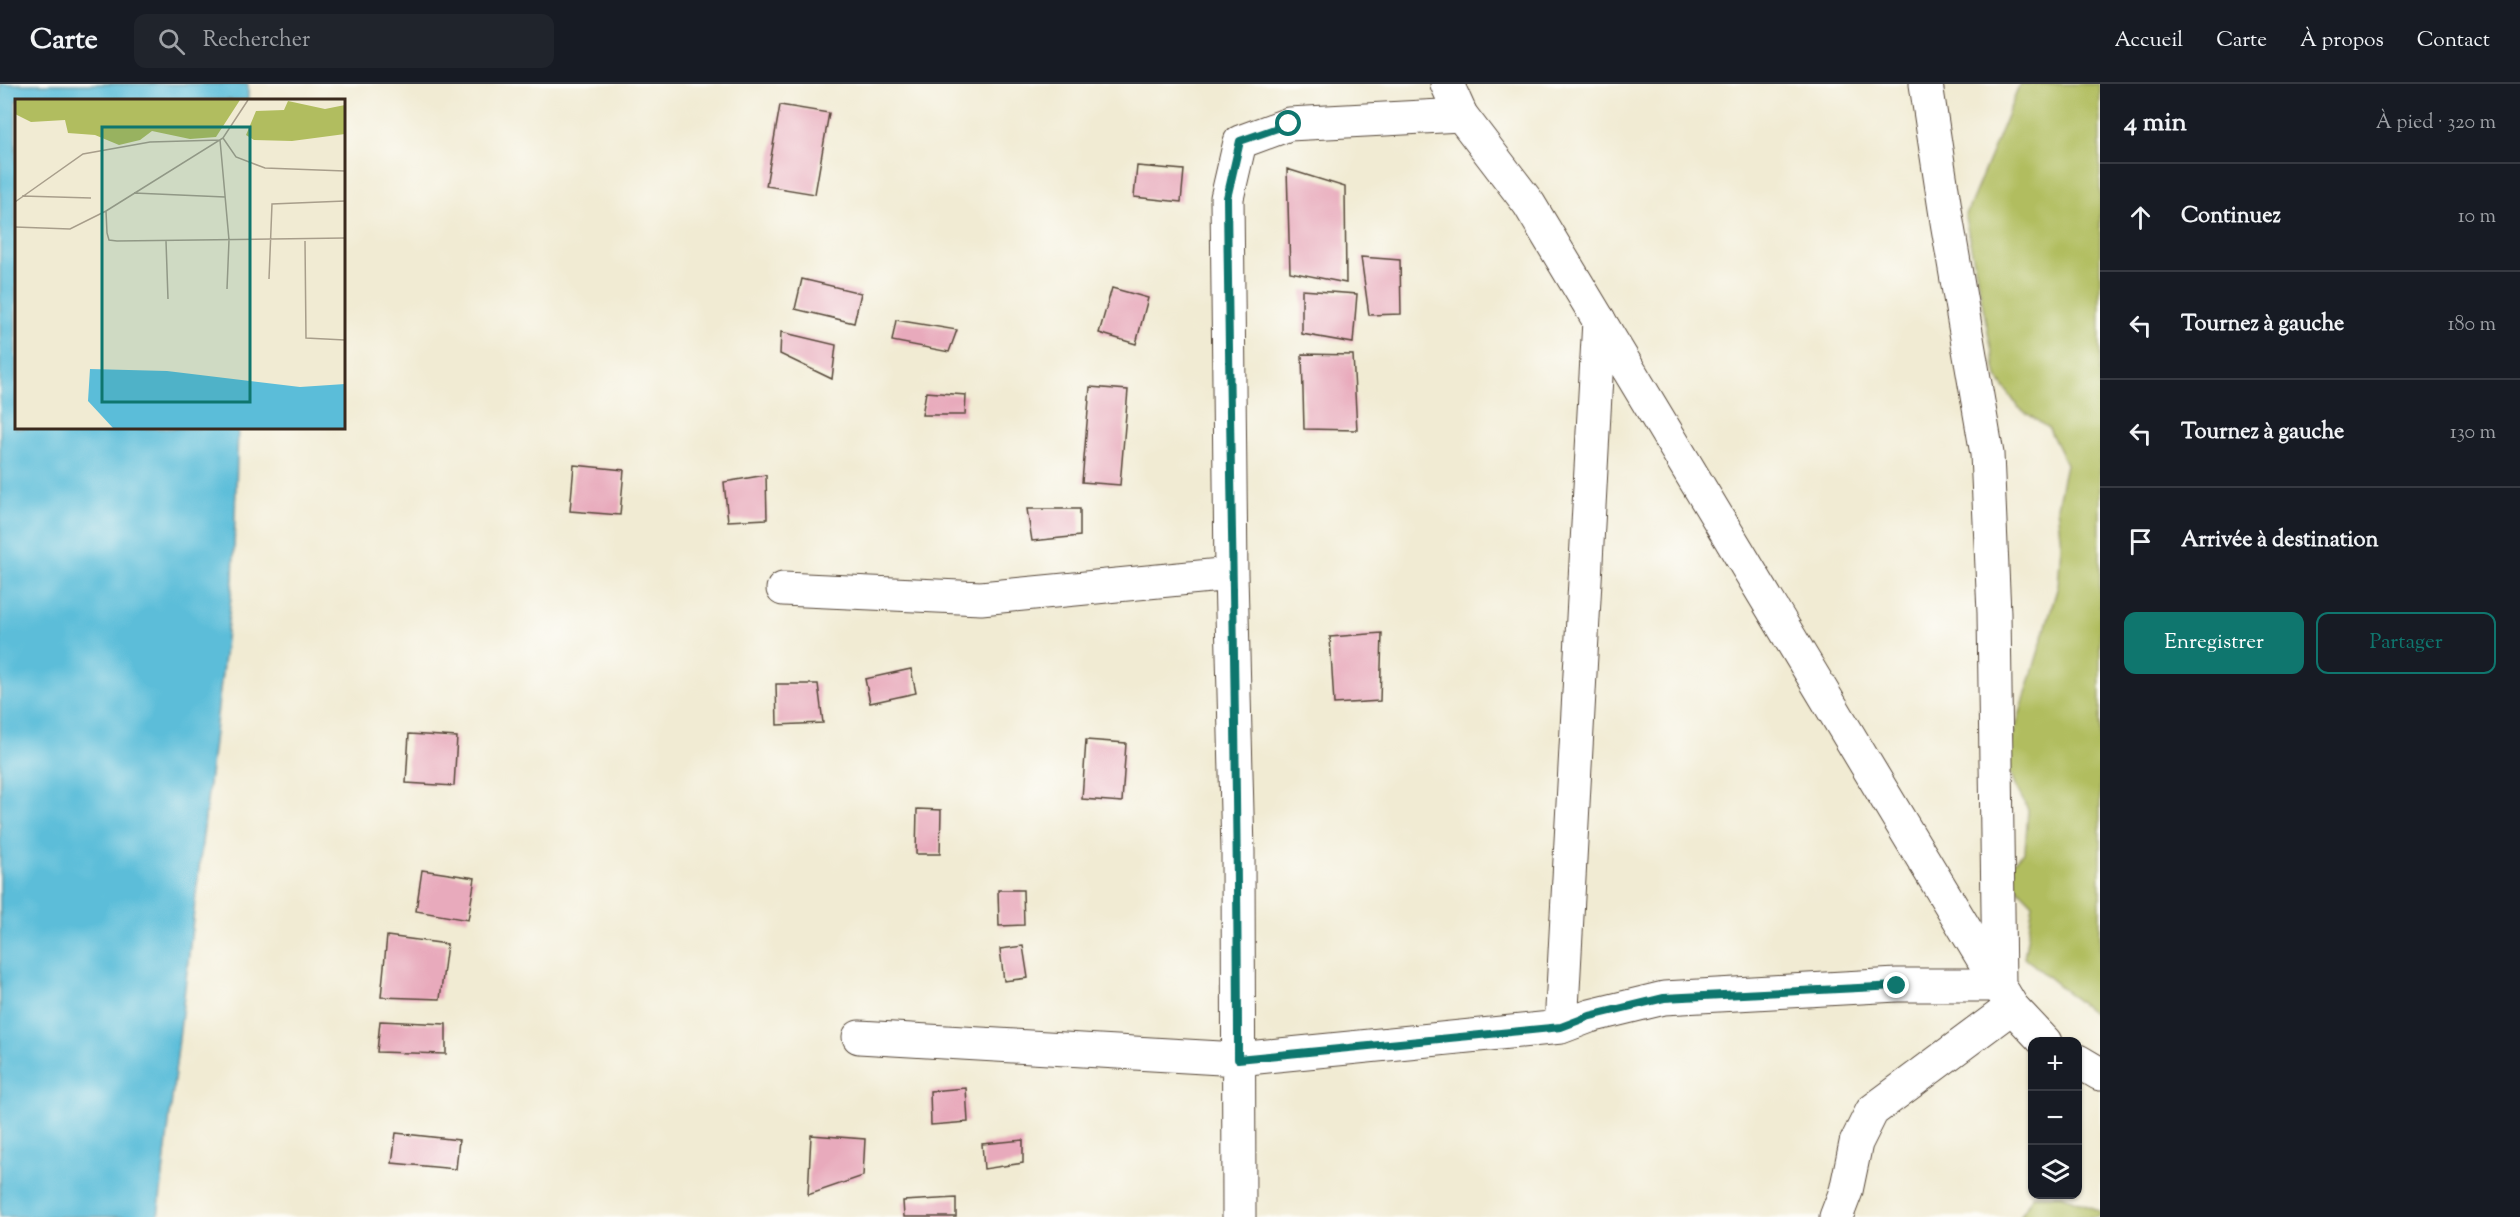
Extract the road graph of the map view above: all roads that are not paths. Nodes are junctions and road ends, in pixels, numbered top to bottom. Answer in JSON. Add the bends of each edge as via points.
{"nodes":[{"id":1,"x":1447,"y":84,"type":"edge"},
{"id":2,"x":1926,"y":84,"type":"edge"},
{"id":3,"x":1461,"y":115,"type":"junction"},
{"id":4,"x":1599,"y":320,"type":"junction"},
{"id":5,"x":1232,"y":574,"type":"junction"},
{"id":6,"x":783,"y":589,"type":"dead end"},
{"id":7,"x":2005,"y":996,"type":"junction"},
{"id":8,"x":1561,"y":1027,"type":"junction"},
{"id":9,"x":859,"y":1037,"type":"dead end"},
{"id":10,"x":2041,"y":1037,"type":"edge"},
{"id":11,"x":1238,"y":1059,"type":"junction"},
{"id":12,"x":2082,"y":1063,"type":"edge"},
{"id":13,"x":2100,"y":1074,"type":"edge"},
{"id":14,"x":1239,"y":1217,"type":"edge"},
{"id":15,"x":1836,"y":1217,"type":"edge"}],
"edges":[{"from":1,"to":3,"type":"street"},
{"from":2,"to":7,"type":"street","via":[[1987,454]]},
{"from":3,"to":4,"type":"street","via":[[1529,204]]},
{"from":3,"to":5,"type":"street","via":[[1289,124],[1240,141],[1227,198]]},
{"from":4,"to":7,"type":"street"},
{"from":4,"to":8,"type":"street"},
{"from":5,"to":6,"type":"street","via":[[981,598]]},
{"from":5,"to":11,"type":"street"},
{"from":7,"to":8,"type":"street","via":[[1897,986],[1664,998]]},
{"from":7,"to":10,"type":"street"},
{"from":7,"to":15,"type":"street","via":[[1872,1111],[1856,1143]]},
{"from":8,"to":11,"type":"street"},
{"from":9,"to":11,"type":"street"},
{"from":11,"to":14,"type":"street"},
{"from":12,"to":13,"type":"street"}]}
